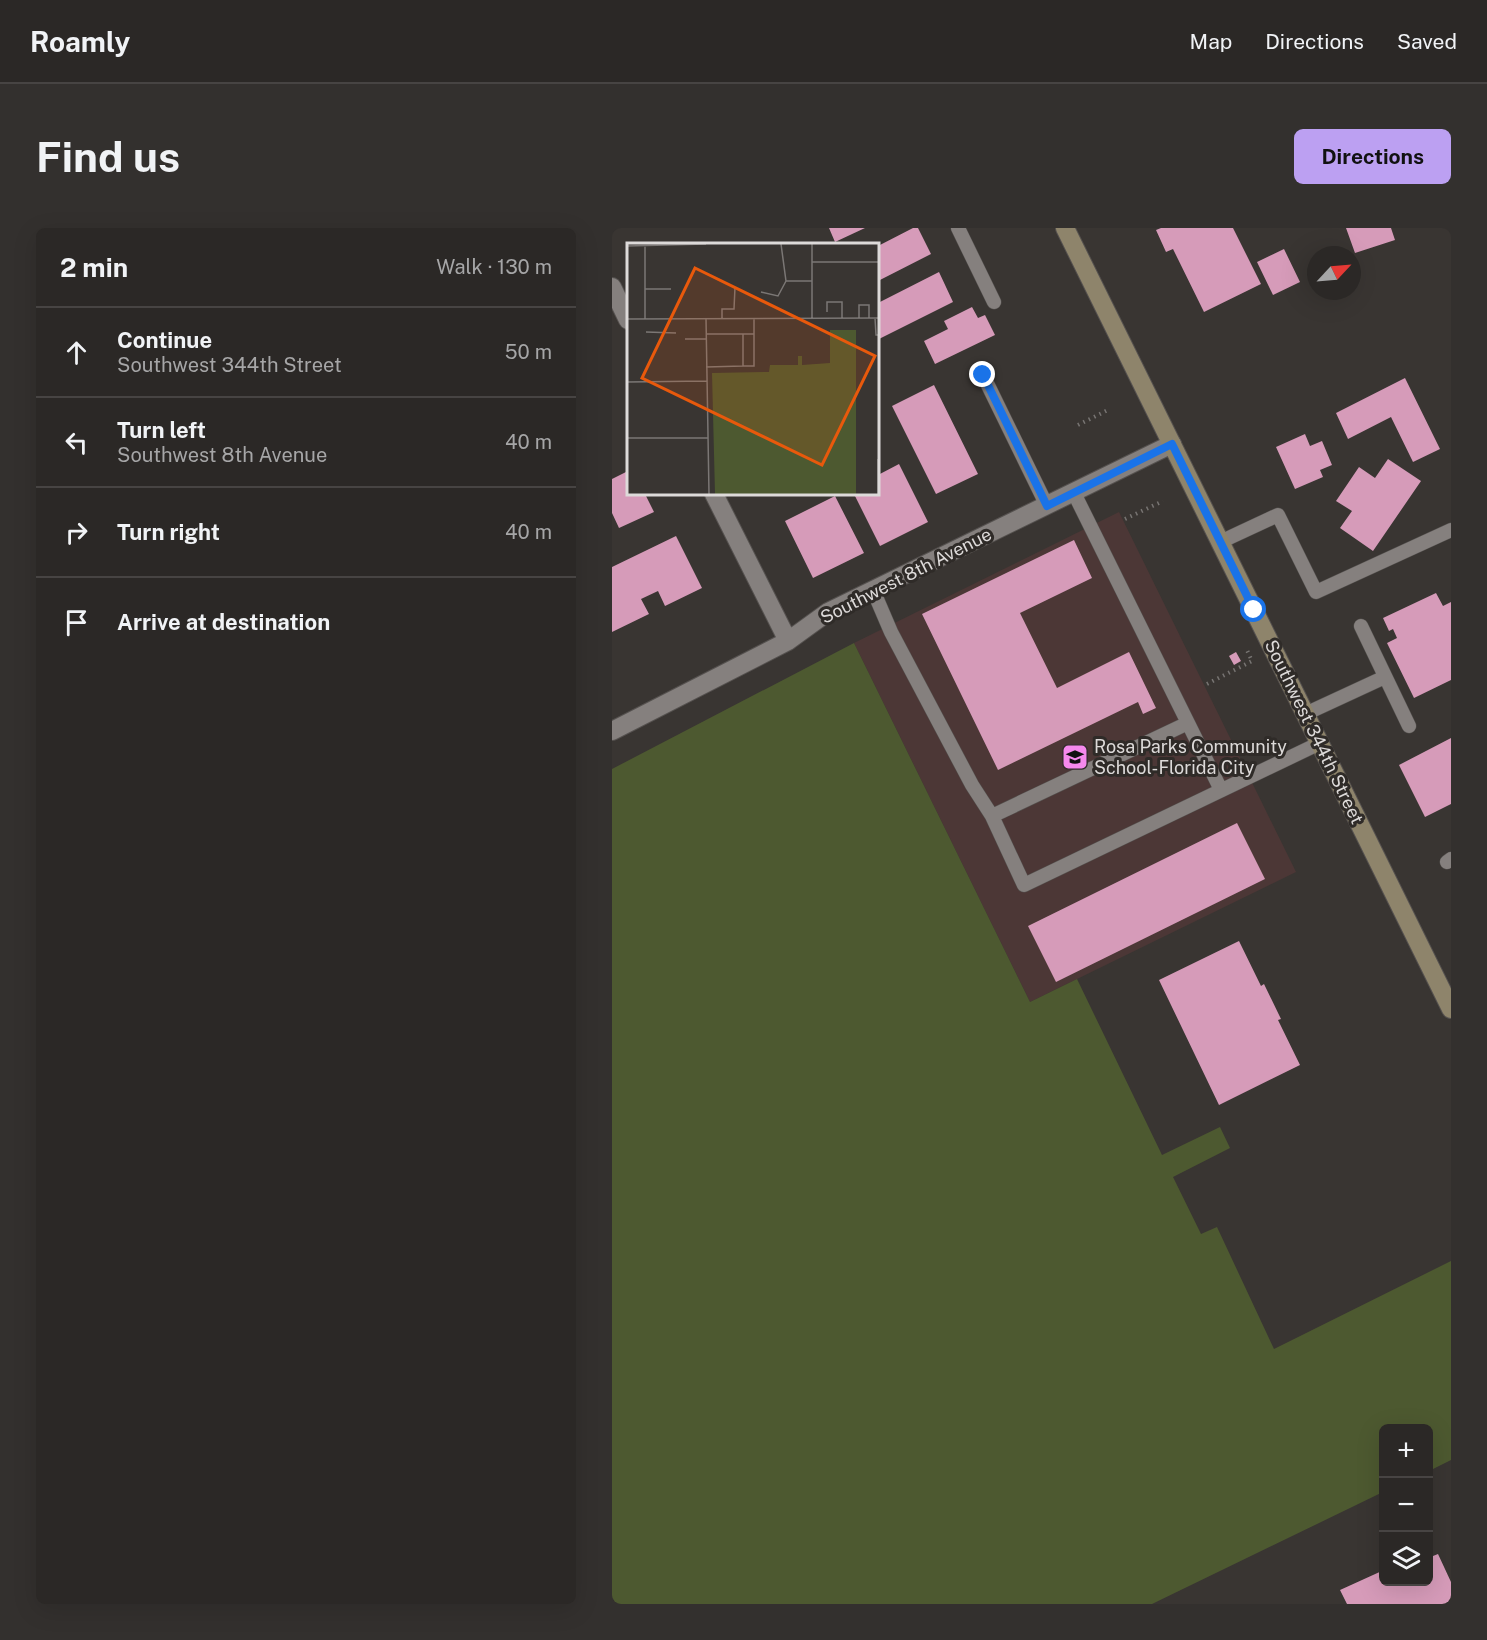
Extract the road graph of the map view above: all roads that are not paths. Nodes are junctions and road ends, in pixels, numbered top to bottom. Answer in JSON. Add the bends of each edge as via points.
{"nodes":[{"id":1,"x":958,"y":228,"type":"edge"},
{"id":2,"x":1065,"y":228,"type":"edge"},
{"id":3,"x":612,"y":287,"type":"edge"},
{"id":4,"x":994,"y":302,"type":"dead end"},
{"id":5,"x":627,"y":318,"type":"edge"},
{"id":6,"x":983,"y":375,"type":"dead end"},
{"id":7,"x":1172,"y":444,"type":"junction"},
{"id":8,"x":1074,"y":493,"type":"junction"},
{"id":9,"x":715,"y":495,"type":"edge"},
{"id":10,"x":1047,"y":506,"type":"junction"},
{"id":11,"x":1451,"y":530,"type":"edge"},
{"id":12,"x":1220,"y":542,"type":"junction"},
{"id":13,"x":873,"y":590,"type":"junction"},
{"id":14,"x":1361,"y":626,"type":"dead end"},
{"id":15,"x":788,"y":641,"type":"junction"},
{"id":16,"x":1385,"y":677,"type":"junction"},
{"id":17,"x":1305,"y":714,"type":"junction"},
{"id":18,"x":1188,"y":723,"type":"junction"},
{"id":19,"x":1409,"y":726,"type":"dead end"},
{"id":20,"x":612,"y":731,"type":"edge"},
{"id":21,"x":1320,"y":743,"type":"junction"},
{"id":22,"x":1221,"y":790,"type":"junction"},
{"id":23,"x":992,"y":816,"type":"junction"},
{"id":24,"x":1451,"y":1010,"type":"edge"}],
"edges":[{"from":1,"to":4,"type":"lane"},
{"from":2,"to":7,"type":"main road","name":"Southwest 344th Street"},
{"from":3,"to":5,"type":"street"},
{"from":6,"to":10,"type":"lane"},
{"from":7,"to":8,"type":"street","name":"Southwest 8th Avenue"},
{"from":7,"to":12,"type":"main road","name":"Southwest 344th Street"},
{"from":8,"to":10,"type":"street","name":"Southwest 8th Avenue"},
{"from":8,"to":18,"type":"lane"},
{"from":9,"to":15,"type":"street"},
{"from":10,"to":13,"type":"street","name":"Southwest 8th Avenue"},
{"from":11,"to":12,"type":"lane","via":[[1316,592],[1278,515]]},
{"from":12,"to":17,"type":"main road","name":"Southwest 344th Street"},
{"from":13,"to":15,"type":"street","name":"Southwest 8th Avenue","via":[[828,612]]},
{"from":13,"to":23,"type":"lane","via":[[891,632]]},
{"from":14,"to":16,"type":"lane"},
{"from":15,"to":20,"type":"street","name":"Southwest 8th Avenue"},
{"from":16,"to":17,"type":"lane"},
{"from":16,"to":19,"type":"lane"},
{"from":17,"to":21,"type":"main road","name":"Southwest 344th Street"},
{"from":18,"to":22,"type":"lane"},
{"from":18,"to":23,"type":"lane"},
{"from":21,"to":22,"type":"lane"},
{"from":21,"to":24,"type":"main road","name":"Southwest 344th Street"},
{"from":22,"to":23,"type":"lane","via":[[1024,885]]}]}
